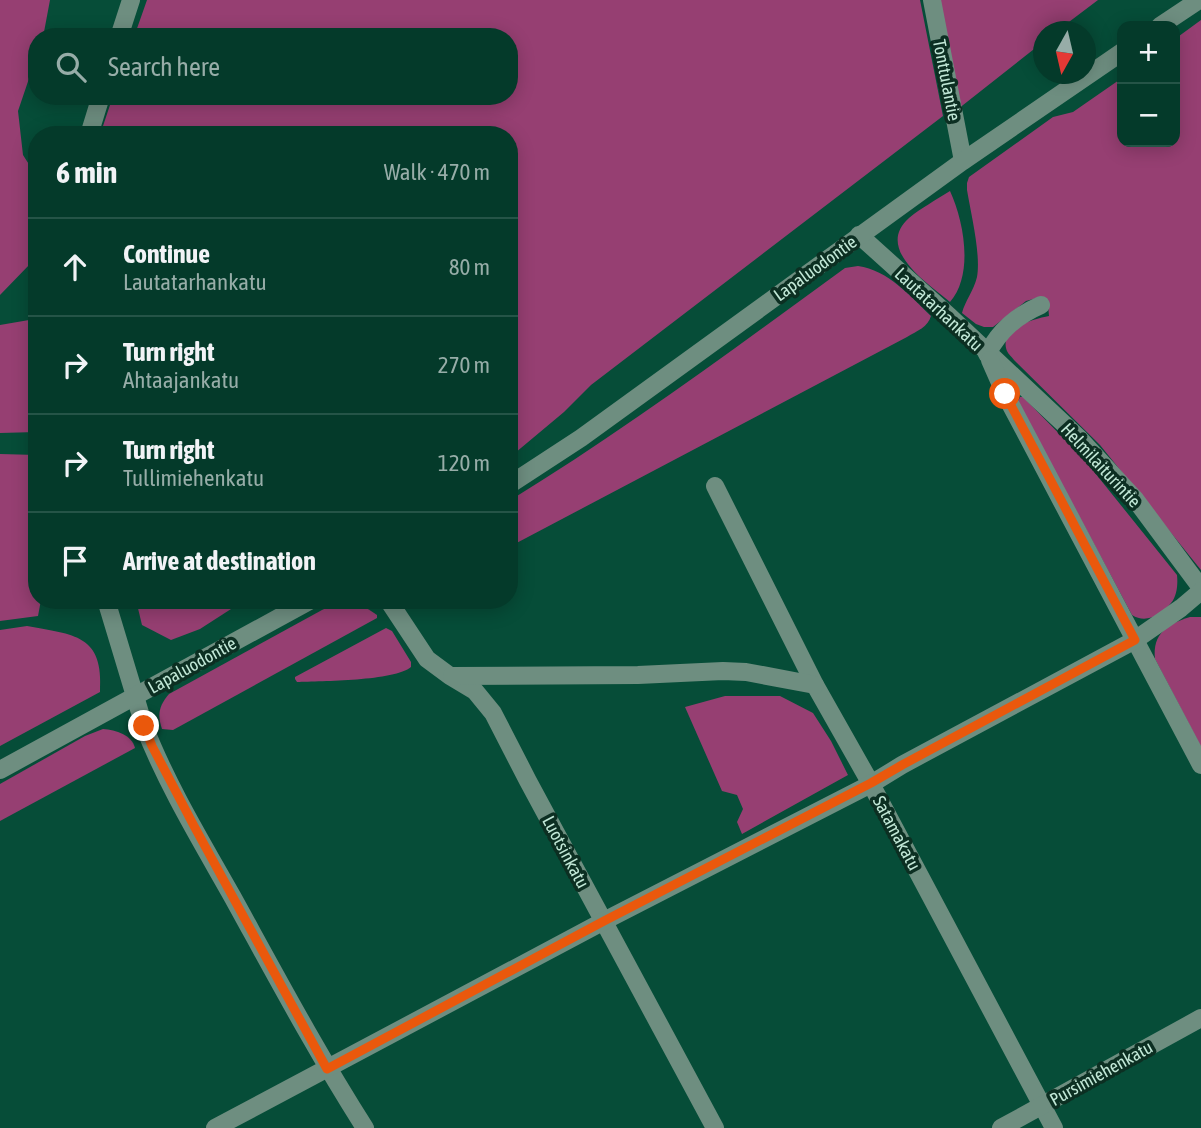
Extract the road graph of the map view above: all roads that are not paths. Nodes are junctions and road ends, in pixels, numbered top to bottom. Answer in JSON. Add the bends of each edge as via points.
{"nodes":[{"id":1,"x":131,"y":0,"type":"edge"},
{"id":2,"x":932,"y":0,"type":"edge"},
{"id":3,"x":1199,"y":0,"type":"edge"},
{"id":4,"x":1168,"y":21,"type":"edge"},
{"id":5,"x":122,"y":28,"type":"edge"},
{"id":6,"x":1117,"y":55,"type":"edge"},
{"id":7,"x":98,"y":105,"type":"edge"},
{"id":8,"x":92,"y":126,"type":"edge"},
{"id":9,"x":963,"y":160,"type":"junction"},
{"id":10,"x":859,"y":236,"type":"junction"},
{"id":11,"x":1041,"y":305,"type":"dead end"},
{"id":12,"x":988,"y":354,"type":"junction"},
{"id":13,"x":518,"y":479,"type":"edge"},
{"id":14,"x":715,"y":486,"type":"dead end"},
{"id":15,"x":1201,"y":589,"type":"edge"},
{"id":16,"x":109,"y":609,"type":"edge"},
{"id":17,"x":294,"y":609,"type":"edge"},
{"id":18,"x":394,"y":609,"type":"edge"},
{"id":19,"x":1135,"y":640,"type":"junction"},
{"id":20,"x":450,"y":676,"type":"junction"},
{"id":21,"x":815,"y":685,"type":"junction"},
{"id":22,"x":135,"y":696,"type":"junction"},
{"id":23,"x":1201,"y":765,"type":"edge"},
{"id":24,"x":0,"y":770,"type":"edge"},
{"id":25,"x":871,"y":783,"type":"junction"},
{"id":26,"x":604,"y":921,"type":"junction"},
{"id":27,"x":1201,"y":1018,"type":"edge"},
{"id":28,"x":327,"y":1069,"type":"junction"},
{"id":29,"x":1042,"y":1107,"type":"junction"},
{"id":30,"x":215,"y":1128,"type":"edge"},
{"id":31,"x":365,"y":1128,"type":"edge"},
{"id":32,"x":715,"y":1128,"type":"edge"},
{"id":33,"x":1001,"y":1128,"type":"edge"},
{"id":34,"x":1054,"y":1128,"type":"edge"}],
"edges":[{"from":1,"to":5,"type":"street"},
{"from":2,"to":9,"type":"street","name":"Tonttulantie"},
{"from":3,"to":4,"type":"street"},
{"from":6,"to":9,"type":"street","name":"Lapaluodontie"},
{"from":7,"to":8,"type":"street"},
{"from":9,"to":10,"type":"street","name":"Lapaluodontie"},
{"from":10,"to":12,"type":"street","name":"Lautatarhankatu"},
{"from":10,"to":13,"type":"street","name":"Lapaluodontie"},
{"from":11,"to":12,"type":"street","via":[[1004,329]]},
{"from":12,"to":15,"type":"street","name":"Helmilaiturintie","via":[[1079,438],[1125,489]]},
{"from":12,"to":19,"type":"street","name":"Lautatarhankatu"},
{"from":14,"to":21,"type":"street","name":"Satamakatu"},
{"from":15,"to":19,"type":"street"},
{"from":16,"to":22,"type":"street"},
{"from":17,"to":22,"type":"street","name":"Lapaluodontie"},
{"from":18,"to":20,"type":"street","name":"Luotsinkatu","via":[[427,659]]},
{"from":19,"to":23,"type":"street","name":"Lautatarhankatu"},
{"from":19,"to":25,"type":"street"},
{"from":20,"to":21,"type":"street","via":[[723,671]]},
{"from":20,"to":26,"type":"street","name":"Luotsinkatu","via":[[475,691],[494,713]]},
{"from":21,"to":25,"type":"street","name":"Satamakatu"},
{"from":22,"to":24,"type":"street","name":"Lapaluodontie"},
{"from":22,"to":28,"type":"street","via":[[152,746]]},
{"from":25,"to":26,"type":"street"},
{"from":25,"to":29,"type":"street","name":"Satamakatu"},
{"from":26,"to":28,"type":"street"},
{"from":26,"to":32,"type":"street","name":"Luotsinkatu"},
{"from":27,"to":29,"type":"street","name":"Pursimiehenkatu"},
{"from":28,"to":30,"type":"street"},
{"from":28,"to":31,"type":"street"},
{"from":29,"to":33,"type":"street","name":"Pursimiehenkatu"},
{"from":29,"to":34,"type":"street","name":"Satamakatu"}]}
